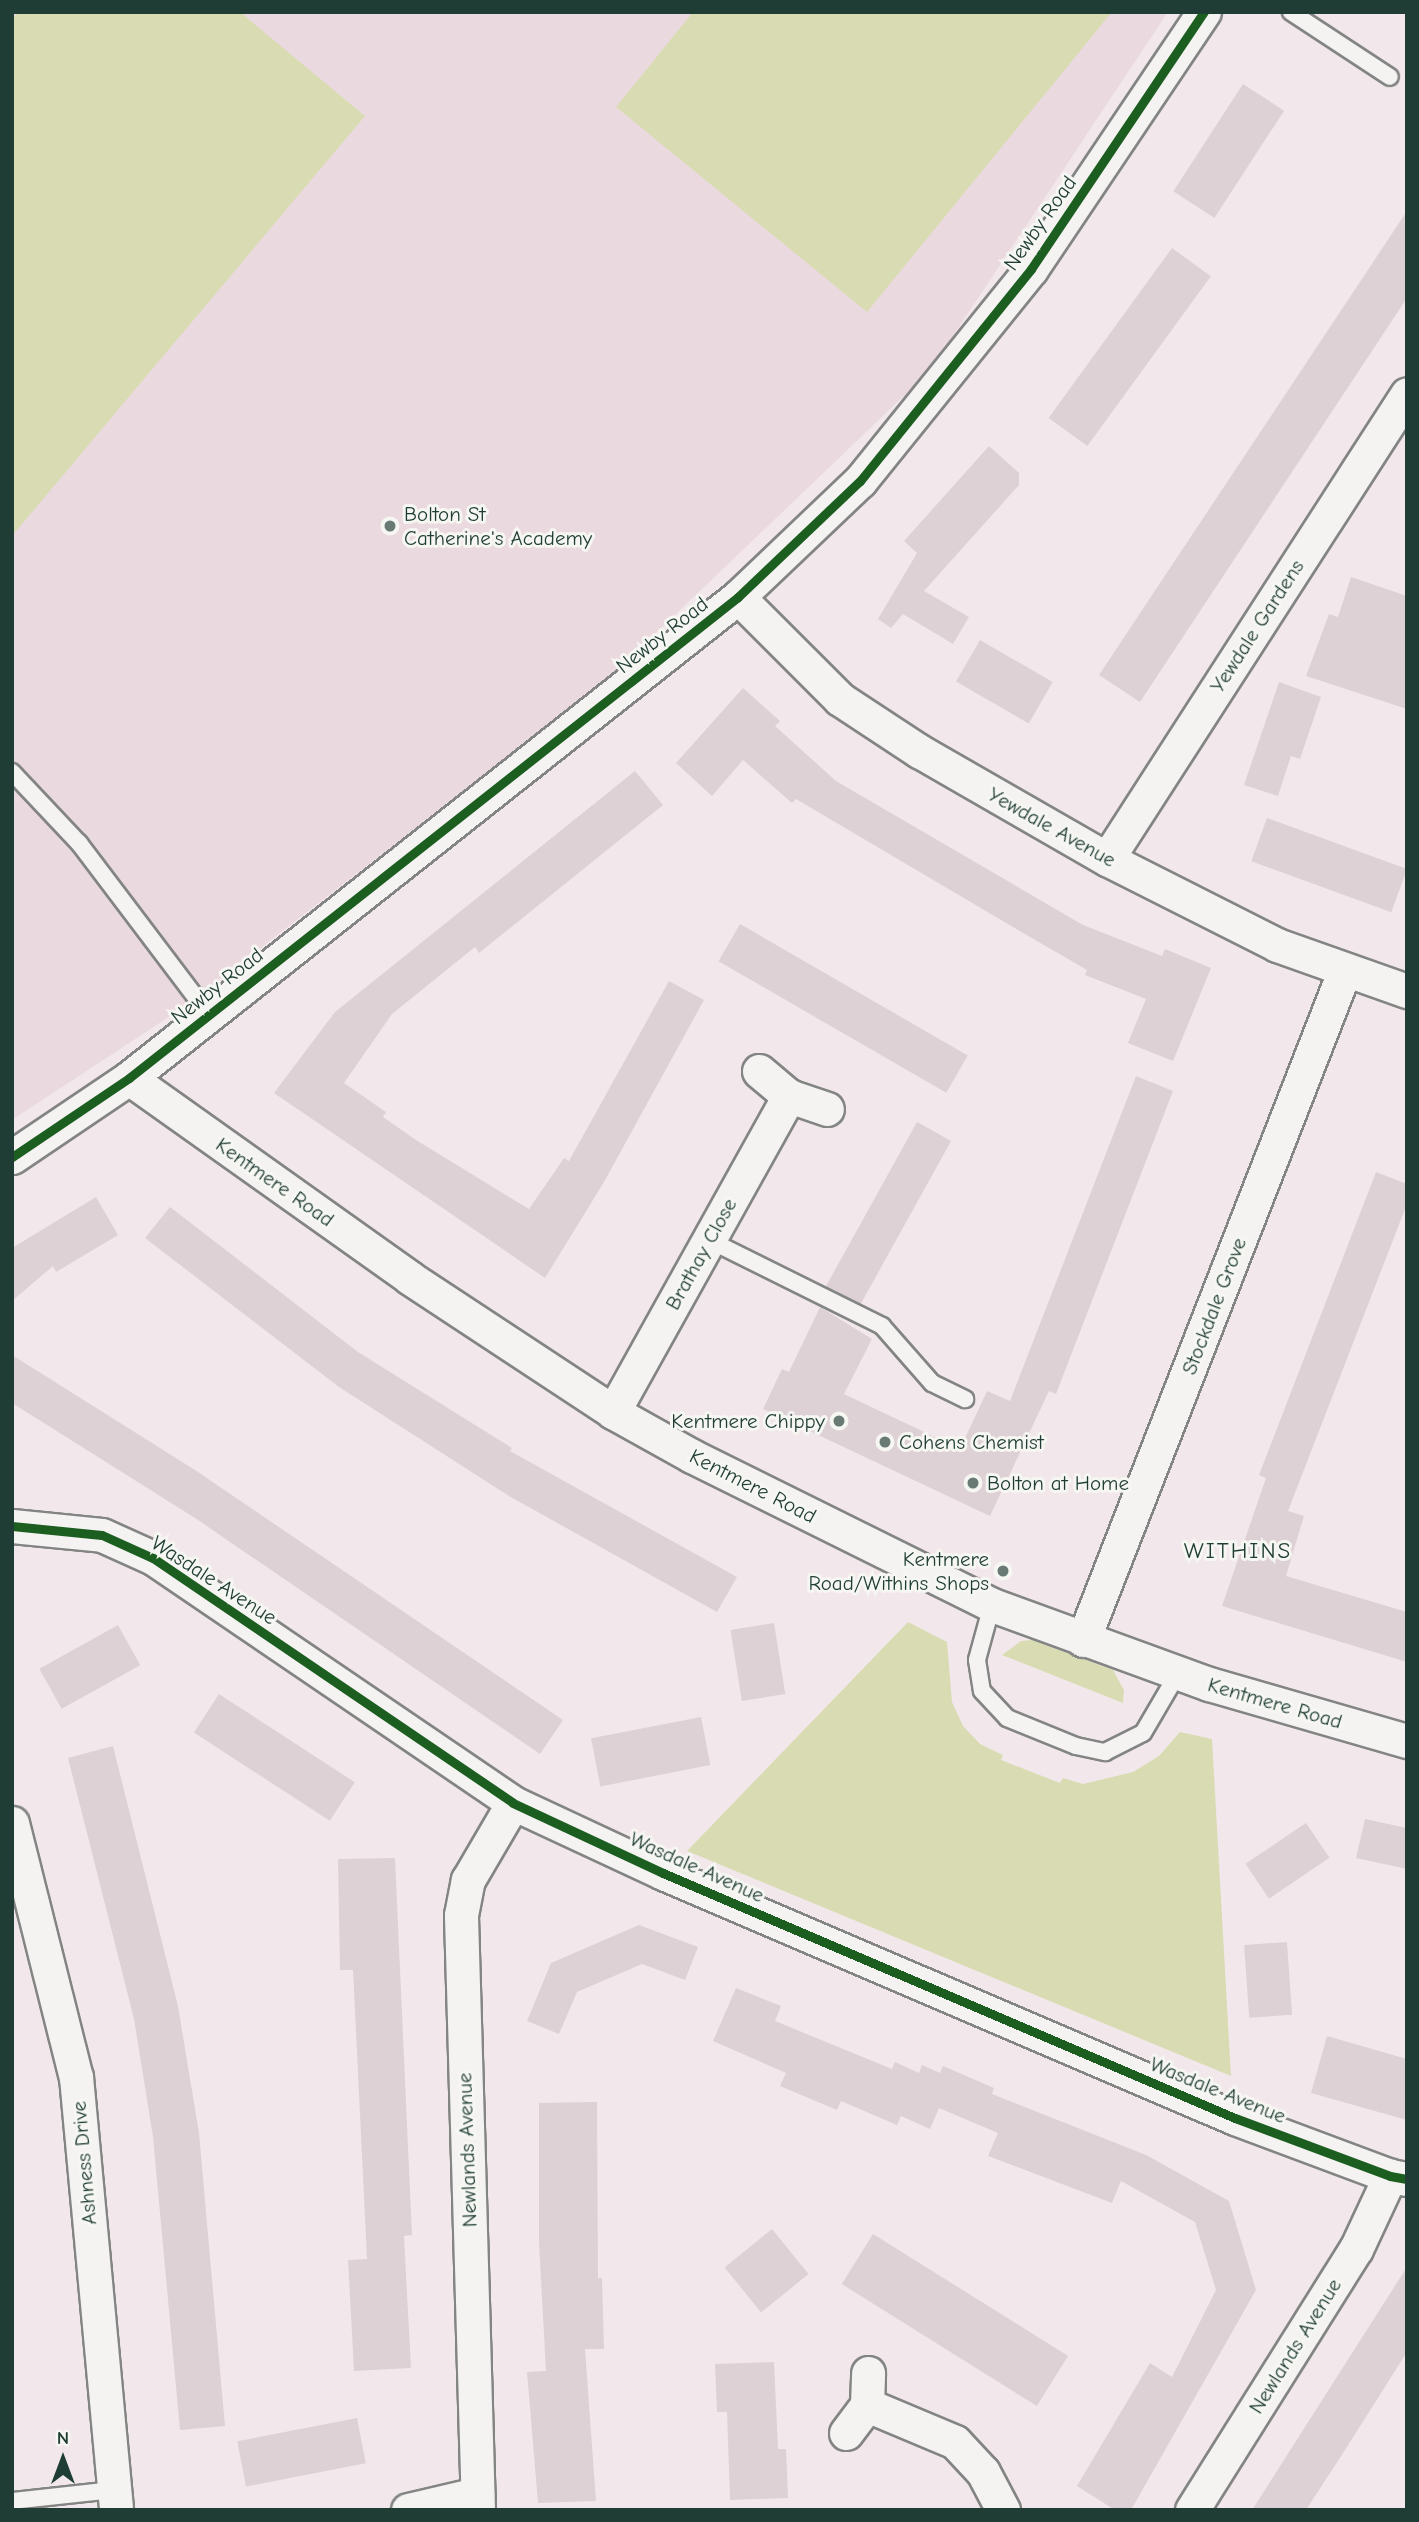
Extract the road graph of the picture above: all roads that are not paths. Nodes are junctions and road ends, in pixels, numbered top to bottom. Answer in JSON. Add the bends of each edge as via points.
{"nodes":[{"id":1,"x":1204,"y":12,"type":"edge"},
{"id":2,"x":1291,"y":12,"type":"edge"},
{"id":3,"x":1390,"y":77,"type":"dead end"},
{"id":4,"x":1407,"y":394,"type":"edge"},
{"id":5,"x":738,"y":597,"type":"junction"},
{"id":6,"x":12,"y":772,"type":"edge"},
{"id":7,"x":1107,"y":859,"type":"junction"},
{"id":8,"x":1344,"y":972,"type":"junction"},
{"id":9,"x":1407,"y":991,"type":"edge"},
{"id":10,"x":209,"y":1015,"type":"junction"},
{"id":11,"x":759,"y":1071,"type":"dead end"},
{"id":12,"x":129,"y":1078,"type":"junction"},
{"id":13,"x":789,"y":1096,"type":"junction"},
{"id":14,"x":827,"y":1109,"type":"dead end"},
{"id":15,"x":12,"y":1157,"type":"edge"},
{"id":16,"x":709,"y":1240,"type":"junction"},
{"id":17,"x":965,"y":1399,"type":"dead end"},
{"id":18,"x":614,"y":1412,"type":"junction"},
{"id":19,"x":12,"y":1526,"type":"edge"},
{"id":20,"x":992,"y":1605,"type":"junction"},
{"id":21,"x":1083,"y":1640,"type":"junction"},
{"id":22,"x":1178,"y":1673,"type":"junction"},
{"id":23,"x":1407,"y":1741,"type":"edge"},
{"id":24,"x":513,"y":1803,"type":"junction"},
{"id":25,"x":12,"y":1823,"type":"edge"},
{"id":26,"x":1398,"y":2178,"type":"edge"},
{"id":27,"x":846,"y":2432,"type":"dead end"},
{"id":28,"x":115,"y":2500,"type":"edge"},
{"id":29,"x":12,"y":2501,"type":"edge"},
{"id":30,"x":478,"y":2502,"type":"edge"},
{"id":31,"x":408,"y":2510,"type":"edge"},
{"id":32,"x":1003,"y":2510,"type":"edge"},
{"id":33,"x":1192,"y":2510,"type":"edge"}],
"edges":[{"from":1,"to":5,"type":"street","name":"Newby Road","via":[[1031,269],[947,376],[860,481]]},
{"from":2,"to":3,"type":"lane"},
{"from":4,"to":7,"type":"street","name":"Yewdale Gardens"},
{"from":5,"to":7,"type":"street","name":"Yewdale Avenue","via":[[840,699],[919,751]]},
{"from":5,"to":10,"type":"street","name":"Newby Road"},
{"from":6,"to":10,"type":"lane","via":[[79,843]]},
{"from":7,"to":8,"type":"street","name":"Yewdale Avenue","via":[[1277,945]]},
{"from":8,"to":9,"type":"street","name":"Yewdale Avenue"},
{"from":8,"to":21,"type":"street","name":"Stockdale Grove"},
{"from":10,"to":12,"type":"street","name":"Newby Road"},
{"from":11,"to":13,"type":"street"},
{"from":12,"to":15,"type":"street","name":"Newby Road"},
{"from":12,"to":18,"type":"street","name":"Kentmere Road","via":[[410,1278]]},
{"from":13,"to":14,"type":"street"},
{"from":13,"to":16,"type":"street","name":"Brathay Close"},
{"from":16,"to":17,"type":"lane","via":[[882,1326],[932,1383]]},
{"from":16,"to":18,"type":"street","name":"Brathay Close"},
{"from":18,"to":20,"type":"street","name":"Kentmere Road","via":[[692,1456]]},
{"from":19,"to":24,"type":"street","name":"Wasdale Avenue","via":[[102,1535],[153,1558]]},
{"from":20,"to":21,"type":"street","name":"Kentmere Road"},
{"from":20,"to":22,"type":"lane","via":[[977,1660],[982,1691],[1007,1718],[1076,1746],[1105,1752],[1143,1733]]},
{"from":21,"to":22,"type":"street","name":"Kentmere Road"},
{"from":22,"to":23,"type":"street","name":"Kentmere Road"},
{"from":24,"to":26,"type":"street","name":"Wasdale Avenue","via":[[663,1873],[1222,2112]]},
{"from":24,"to":30,"type":"street","name":"Newlands Avenue","via":[[468,1880],[461,1915]]},
{"from":25,"to":28,"type":"street","name":"Ashness Drive","via":[[76,2077]]},
{"from":26,"to":33,"type":"street","name":"Newlands Avenue"},
{"from":27,"to":32,"type":"street","via":[[868,2389],[955,2442],[983,2472]]},
{"from":28,"to":29,"type":"lane"},
{"from":30,"to":31,"type":"street"}]}
